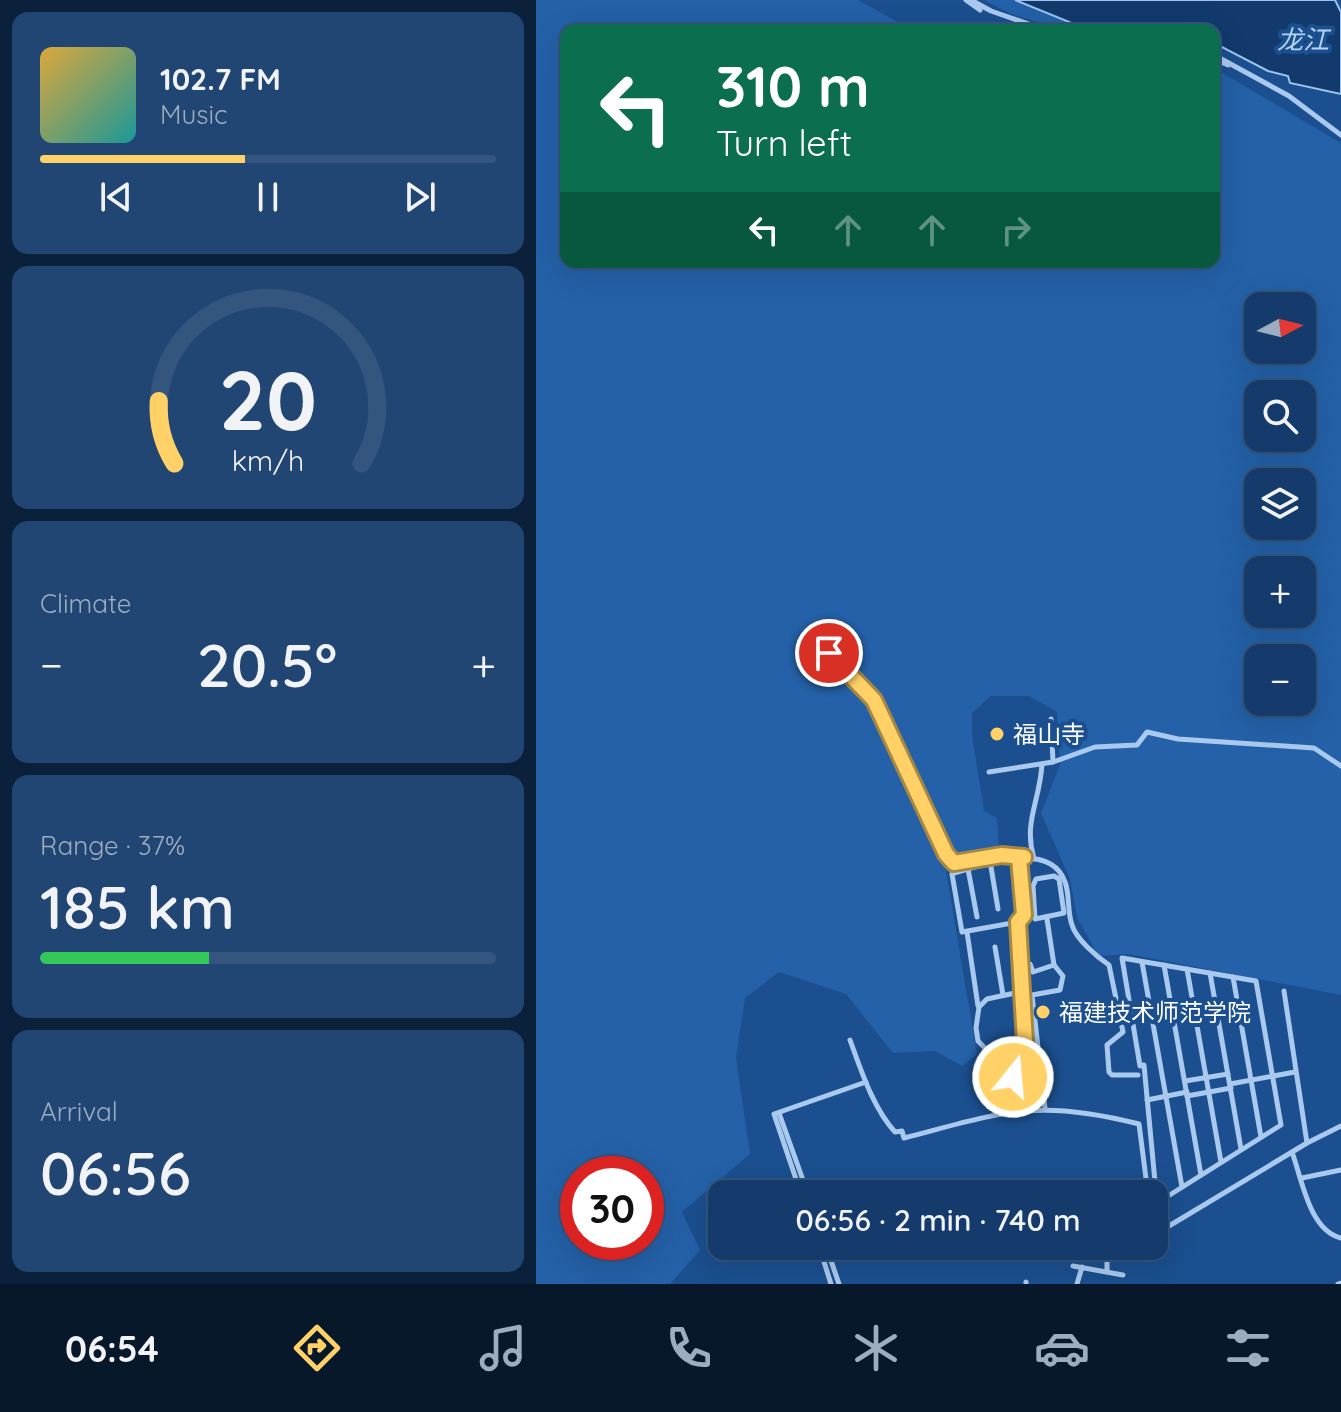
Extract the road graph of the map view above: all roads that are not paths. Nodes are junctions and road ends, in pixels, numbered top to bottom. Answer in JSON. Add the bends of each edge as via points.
{"nodes":[{"id":1,"x":971,"y":2,"type":"edge"},
{"id":2,"x":1024,"y":24,"type":"edge"},
{"id":3,"x":1030,"y":24,"type":"edge"},
{"id":4,"x":1220,"y":60,"type":"edge"},
{"id":5,"x":1341,"y":137,"type":"edge"},
{"id":6,"x":829,"y":653,"type":"dead end"},
{"id":7,"x":1051,"y":719,"type":"dead end"},
{"id":8,"x":1053,"y":762,"type":"junction"},
{"id":9,"x":1042,"y":764,"type":"junction"},
{"id":10,"x":1341,"y":766,"type":"edge"},
{"id":11,"x":989,"y":772,"type":"dead end"},
{"id":12,"x":1022,"y":858,"type":"junction"},
{"id":13,"x":1034,"y":860,"type":"junction"},
{"id":14,"x":990,"y":861,"type":"junction"},
{"id":15,"x":968,"y":869,"type":"junction"},
{"id":16,"x":998,"y":909,"type":"dead end"},
{"id":17,"x":977,"y":917,"type":"dead end"},
{"id":18,"x":1047,"y":919,"type":"junction"},
{"id":19,"x":1018,"y":922,"type":"junction"},
{"id":20,"x":967,"y":932,"type":"junction"},
{"id":21,"x":995,"y":947,"type":"dead end"},
{"id":22,"x":1142,"y":962,"type":"junction"},
{"id":23,"x":1021,"y":964,"type":"junction"},
{"id":24,"x":1054,"y":965,"type":"junction"},
{"id":25,"x":1164,"y":965,"type":"junction"},
{"id":26,"x":1187,"y":969,"type":"junction"},
{"id":27,"x":1210,"y":973,"type":"junction"},
{"id":28,"x":1233,"y":977,"type":"junction"},
{"id":29,"x":1284,"y":991,"type":"dead end"},
{"id":30,"x":1020,"y":992,"type":"junction"},
{"id":31,"x":1003,"y":995,"type":"junction"},
{"id":32,"x":979,"y":1007,"type":"junction"},
{"id":33,"x":850,"y":1040,"type":"dead end"},
{"id":34,"x":1295,"y":1072,"type":"junction"},
{"id":35,"x":1228,"y":1074,"type":"junction"},
{"id":36,"x":1138,"y":1075,"type":"dead end"},
{"id":37,"x":1272,"y":1076,"type":"junction"},
{"id":38,"x":1013,"y":1077,"type":"junction"},
{"id":39,"x":1206,"y":1078,"type":"junction"},
{"id":40,"x":1251,"y":1080,"type":"junction"},
{"id":41,"x":1185,"y":1081,"type":"junction"},
{"id":42,"x":866,"y":1082,"type":"junction"},
{"id":43,"x":1230,"y":1086,"type":"junction"},
{"id":44,"x":1209,"y":1092,"type":"junction"},
{"id":45,"x":1187,"y":1094,"type":"junction"},
{"id":46,"x":1166,"y":1097,"type":"junction"},
{"id":47,"x":1147,"y":1100,"type":"junction"},
{"id":48,"x":1045,"y":1108,"type":"junction"},
{"id":49,"x":1013,"y":1110,"type":"junction"},
{"id":50,"x":779,"y":1113,"type":"junction"},
{"id":51,"x":1341,"y":1126,"type":"edge"},
{"id":52,"x":1261,"y":1138,"type":"junction"},
{"id":53,"x":1307,"y":1143,"type":"junction"},
{"id":54,"x":1241,"y":1150,"type":"junction"},
{"id":55,"x":1292,"y":1152,"type":"junction"},
{"id":56,"x":1221,"y":1162,"type":"junction"},
{"id":57,"x":1341,"y":1170,"type":"edge"},
{"id":58,"x":1201,"y":1175,"type":"junction"},
{"id":59,"x":1302,"y":1178,"type":"junction"},
{"id":60,"x":796,"y":1180,"type":"edge"},
{"id":61,"x":803,"y":1180,"type":"edge"},
{"id":62,"x":1146,"y":1180,"type":"edge"},
{"id":63,"x":1155,"y":1180,"type":"edge"},
{"id":64,"x":1182,"y":1187,"type":"junction"},
{"id":65,"x":1168,"y":1196,"type":"edge"},
{"id":66,"x":1168,"y":1227,"type":"edge"},
{"id":67,"x":1341,"y":1238,"type":"edge"},
{"id":68,"x":823,"y":1260,"type":"edge"},
{"id":69,"x":831,"y":1260,"type":"edge"},
{"id":70,"x":1107,"y":1260,"type":"edge"},
{"id":71,"x":1073,"y":1266,"type":"dead end"},
{"id":72,"x":1082,"y":1267,"type":"junction"},
{"id":73,"x":1107,"y":1271,"type":"junction"},
{"id":74,"x":1123,"y":1275,"type":"dead end"},
{"id":75,"x":831,"y":1284,"type":"edge"},
{"id":76,"x":839,"y":1284,"type":"edge"},
{"id":77,"x":1077,"y":1284,"type":"edge"}],
"edges":[{"from":1,"to":2,"type":"street"},
{"from":1,"to":3,"type":"street"},
{"from":4,"to":5,"type":"street"},
{"from":6,"to":12,"type":"street","via":[[874,700],[954,863],[1002,855]]},
{"from":7,"to":8,"type":"street"},
{"from":8,"to":9,"type":"street"},
{"from":8,"to":10,"type":"street","via":[[1095,747],[1137,745],[1147,732],[1178,739],[1314,748]]},
{"from":9,"to":11,"type":"street"},
{"from":9,"to":13,"type":"street","via":[[1041,793],[1029,820]]},
{"from":12,"to":13,"type":"street"},
{"from":12,"to":14,"type":"street"},
{"from":12,"to":19,"type":"street","via":[[1024,915]]},
{"from":13,"to":36,"type":"street","via":[[1059,871],[1072,927],[1109,965],[1123,1032],[1107,1045],[1109,1072]]},
{"from":14,"to":15,"type":"street"},
{"from":14,"to":16,"type":"street"},
{"from":15,"to":17,"type":"street"},
{"from":15,"to":20,"type":"street","via":[[952,874],[962,932]]},
{"from":18,"to":18,"type":"street","via":[[1035,919],[1033,886],[1036,879],[1054,876],[1059,879],[1064,913]]},
{"from":18,"to":24,"type":"street"},
{"from":19,"to":20,"type":"street"},
{"from":19,"to":23,"type":"street"},
{"from":20,"to":32,"type":"street"},
{"from":21,"to":31,"type":"street"},
{"from":22,"to":25,"type":"street"},
{"from":22,"to":46,"type":"street"},
{"from":22,"to":47,"type":"street","via":[[1122,958]]},
{"from":23,"to":24,"type":"street","via":[[1030,964],[1033,972]]},
{"from":23,"to":30,"type":"street"},
{"from":24,"to":48,"type":"street","via":[[1063,976],[1060,990],[1032,995]]},
{"from":25,"to":26,"type":"street"},
{"from":25,"to":41,"type":"street"},
{"from":26,"to":27,"type":"street"},
{"from":26,"to":39,"type":"street"},
{"from":27,"to":28,"type":"street"},
{"from":27,"to":35,"type":"street"},
{"from":28,"to":37,"type":"street","via":[[1256,981]]},
{"from":28,"to":40,"type":"street"},
{"from":29,"to":34,"type":"street"},
{"from":30,"to":31,"type":"street"},
{"from":30,"to":38,"type":"street","via":[[1025,1042]]},
{"from":31,"to":32,"type":"street"},
{"from":32,"to":38,"type":"street","via":[[978,1041]]},
{"from":33,"to":42,"type":"street"},
{"from":34,"to":37,"type":"street"},
{"from":34,"to":53,"type":"street"},
{"from":35,"to":39,"type":"street"},
{"from":35,"to":43,"type":"street"},
{"from":37,"to":40,"type":"street"},
{"from":37,"to":52,"type":"street","via":[[1281,1125]]},
{"from":38,"to":49,"type":"street"},
{"from":39,"to":41,"type":"street"},
{"from":39,"to":44,"type":"street"},
{"from":40,"to":43,"type":"street"},
{"from":40,"to":52,"type":"street"},
{"from":41,"to":45,"type":"street"},
{"from":42,"to":49,"type":"street","via":[[884,1120],[904,1138]]},
{"from":42,"to":50,"type":"street"},
{"from":43,"to":44,"type":"street"},
{"from":43,"to":54,"type":"street"},
{"from":44,"to":45,"type":"street"},
{"from":44,"to":56,"type":"street"},
{"from":45,"to":46,"type":"street"},
{"from":45,"to":58,"type":"street"},
{"from":46,"to":47,"type":"street"},
{"from":46,"to":64,"type":"street"},
{"from":47,"to":63,"type":"street"},
{"from":48,"to":49,"type":"street"},
{"from":48,"to":62,"type":"street","via":[[1139,1124]]},
{"from":50,"to":60,"type":"street","via":[[774,1114]]},
{"from":50,"to":61,"type":"street"},
{"from":51,"to":53,"type":"street"},
{"from":52,"to":54,"type":"street"},
{"from":53,"to":55,"type":"street"},
{"from":54,"to":56,"type":"street"},
{"from":55,"to":59,"type":"street"},
{"from":55,"to":66,"type":"street"},
{"from":56,"to":58,"type":"street"},
{"from":57,"to":59,"type":"street"},
{"from":58,"to":64,"type":"street"},
{"from":59,"to":67,"type":"street","via":[[1314,1215],[1332,1236]]},
{"from":64,"to":65,"type":"street"},
{"from":68,"to":75,"type":"street"},
{"from":69,"to":76,"type":"street"},
{"from":70,"to":73,"type":"street"},
{"from":71,"to":72,"type":"street"},
{"from":72,"to":73,"type":"street"},
{"from":72,"to":77,"type":"street"},
{"from":73,"to":74,"type":"street"}]}
